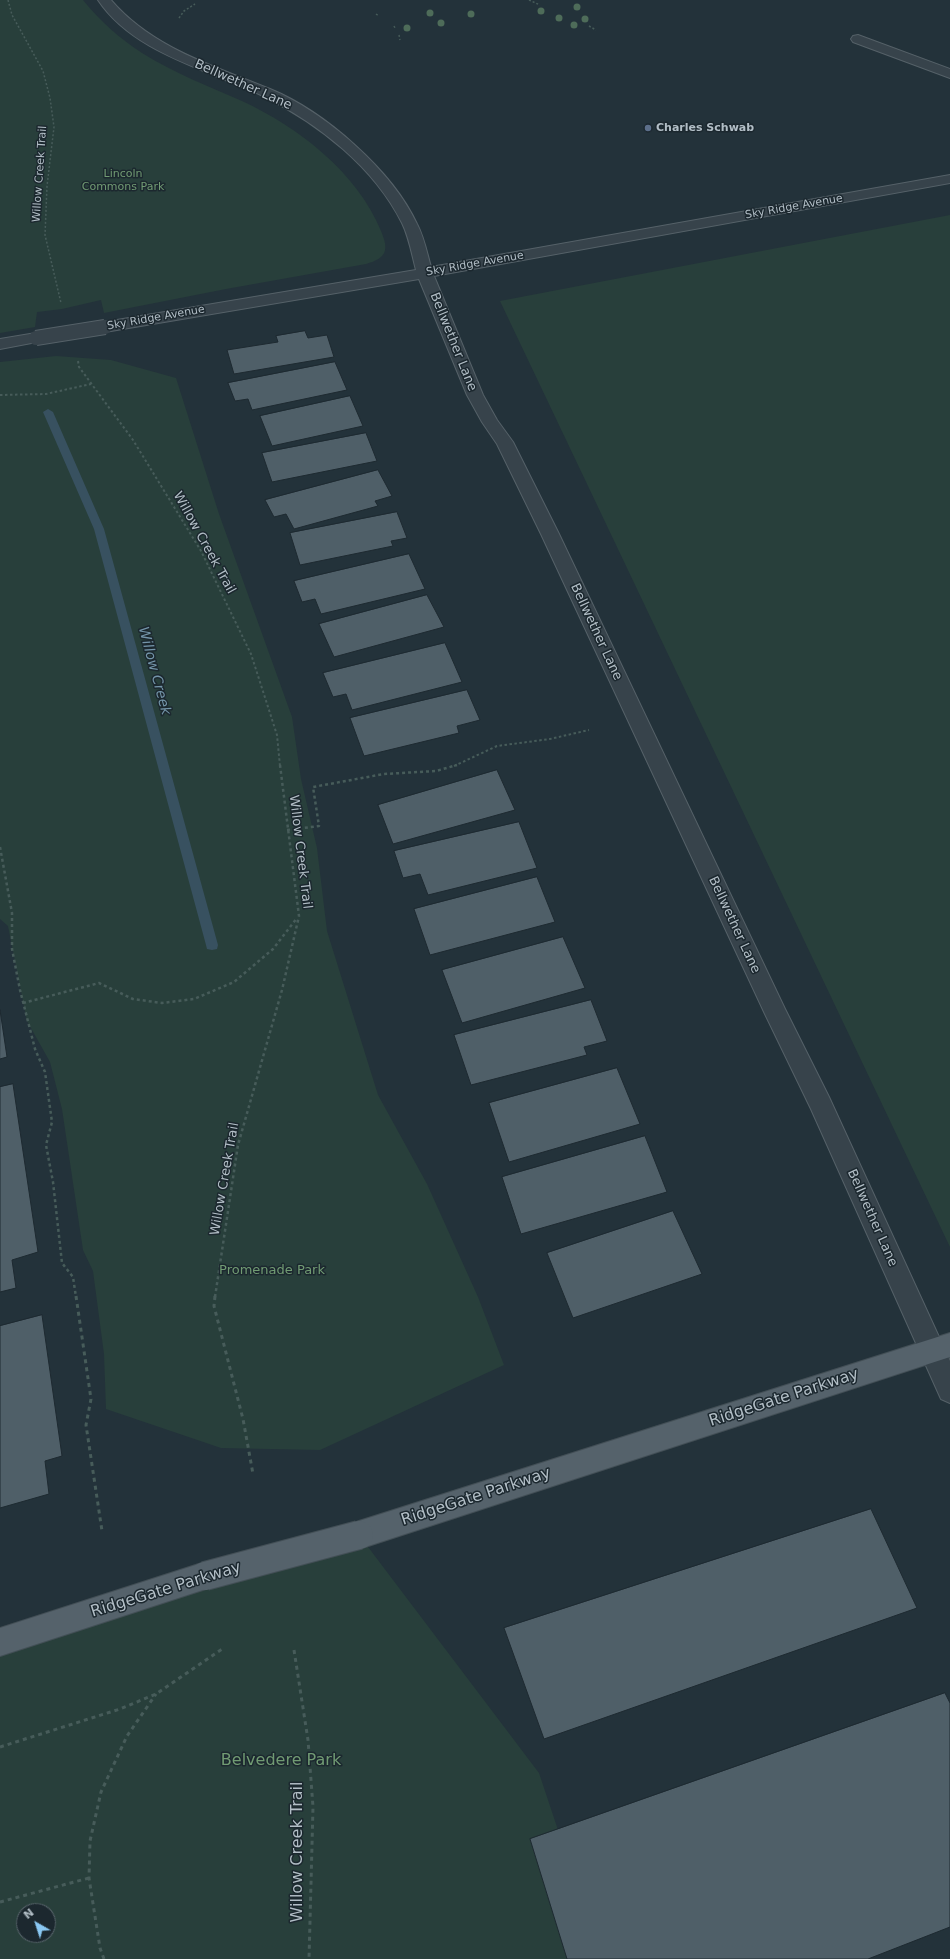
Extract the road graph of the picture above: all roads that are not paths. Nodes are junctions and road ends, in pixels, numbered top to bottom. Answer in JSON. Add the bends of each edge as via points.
{"nodes":[{"id":1,"x":104,"y":0,"type":"edge"},
{"id":2,"x":858,"y":39,"type":"dead end"},
{"id":3,"x":950,"y":74,"type":"edge"},
{"id":4,"x":950,"y":179,"type":"edge"},
{"id":5,"x":425,"y":272,"type":"junction"},
{"id":6,"x":0,"y":344,"type":"edge"},
{"id":7,"x":941,"y":1348,"type":"edge"},
{"id":8,"x":950,"y":1390,"type":"edge"},
{"id":9,"x":0,"y":1642,"type":"edge"}],
"edges":[{"from":1,"to":5,"type":"street","name":"Bellwether Lane","via":[[115,13],[152,43],[170,53],[268,93],[336,135],[387,187],[410,224]]},
{"from":2,"to":3,"type":"street"},
{"from":4,"to":5,"type":"street","name":"Sky Ridge Avenue"},
{"from":5,"to":6,"type":"street","name":"Sky Ridge Avenue","bridge":true},
{"from":5,"to":7,"type":"street","name":"Bellwether Lane","via":[[475,395],[505,442],[550,534],[776,1014]]},
{"from":7,"to":8,"type":"street","name":"Bellwether Lane"},
{"from":7,"to":9,"type":"main road","name":"RidgeGate Parkway","bridge":true,"via":[[359,1536],[205,1576]]}]}
